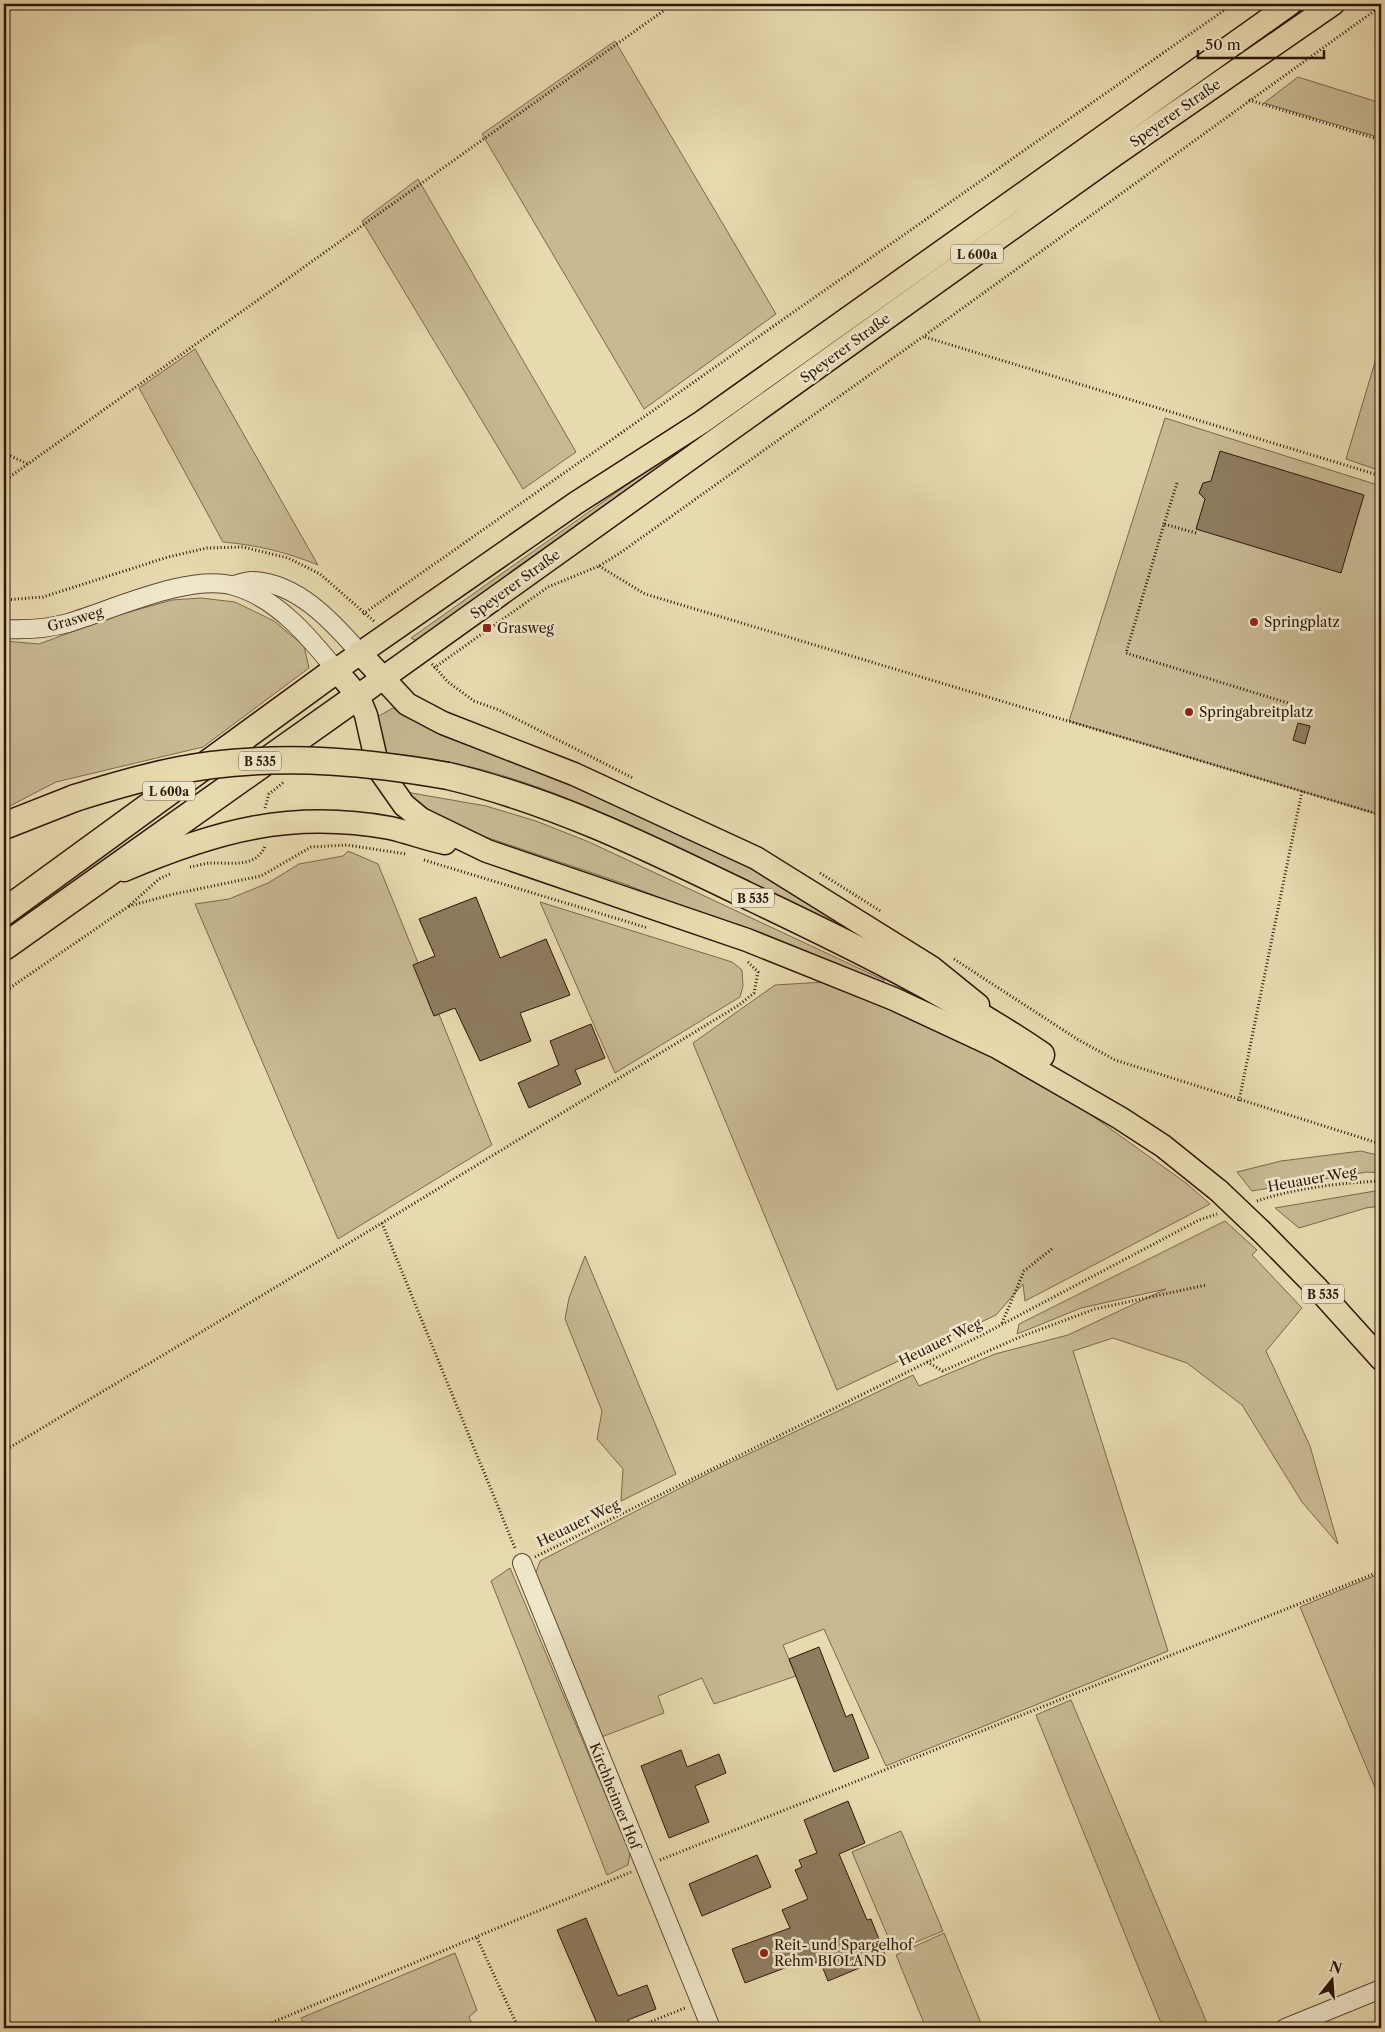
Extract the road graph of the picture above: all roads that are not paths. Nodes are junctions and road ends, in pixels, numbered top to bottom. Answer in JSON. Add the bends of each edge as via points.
{"nodes":[{"id":1,"x":1290,"y":4,"type":"edge"},
{"id":2,"x":1333,"y":4,"type":"edge"},
{"id":3,"x":234,"y":585,"type":"junction"},
{"id":4,"x":4,"y":630,"type":"edge"},
{"id":5,"x":359,"y":652,"type":"junction"},
{"id":6,"x":336,"y":670,"type":"junction"},
{"id":7,"x":383,"y":680,"type":"junction"},
{"id":8,"x":358,"y":696,"type":"junction"},
{"id":9,"x":4,"y":826,"type":"edge"},
{"id":10,"x":487,"y":851,"type":"junction"},
{"id":11,"x":95,"y":882,"type":"junction"},
{"id":12,"x":4,"y":912,"type":"edge"},
{"id":13,"x":4,"y":947,"type":"edge"},
{"id":14,"x":1041,"y":1056,"type":"junction"},
{"id":15,"x":1157,"y":1141,"type":"junction"},
{"id":16,"x":1381,"y":1359,"type":"edge"},
{"id":17,"x":522,"y":1563,"type":"road end"},
{"id":18,"x":1381,"y":1989,"type":"edge"},
{"id":19,"x":711,"y":2028,"type":"edge"},
{"id":20,"x":1285,"y":2028,"type":"edge"}],
"edges":[{"from":1,"to":5,"type":"main road","name":"Speyerer Straße","number":"L 600a","via":[[702,422],[576,503]]},
{"from":2,"to":7,"type":"main road","name":"Speyerer Straße","number":"L 600a","via":[[1113,156]]},
{"from":3,"to":4,"type":"street","name":"Grasweg","via":[[176,588],[67,623]]},
{"from":3,"to":5,"type":"street","name":"Grasweg","via":[[251,580],[290,592],[330,620]]},
{"from":3,"to":6,"type":"street","name":"Grasweg","via":[[283,614],[311,639]]},
{"from":5,"to":6,"type":"main road","name":"Speyerer Straße","number":"L 600a"},
{"from":5,"to":7,"type":"main road"},
{"from":6,"to":8,"type":"main road"},
{"from":6,"to":12,"type":"highway","number":"L 600a"},
{"from":7,"to":8,"type":"main road","name":"Speyerer Straße","number":"L 600a"},
{"from":7,"to":14,"type":"main road","via":[[407,704],[443,723],[574,774],[756,858],[931,967]]},
{"from":8,"to":10,"type":"main road","via":[[366,715],[378,768],[404,805],[421,819]]},
{"from":8,"to":11,"type":"highway","number":"L 600a"},
{"from":9,"to":14,"type":"highway","number":"B 535","bridge":true,"via":[[75,798],[125,783],[212,765],[288,760],[356,762],[448,776],[520,795],[615,831],[927,985]]},
{"from":10,"to":11,"type":"main road","number":"B 535","via":[[390,828],[320,821],[275,824],[200,839]]},
{"from":10,"to":15,"type":"main road","number":"B 535","via":[[747,940],[894,999],[997,1047]]},
{"from":11,"to":13,"type":"highway","number":"B 535"},
{"from":14,"to":15,"type":"main road","number":"B 535"},
{"from":15,"to":16,"type":"main road","number":"B 535","bridge":true,"via":[[1222,1201],[1262,1232]]},
{"from":17,"to":19,"type":"street","name":"Kirchheimer Hof"},
{"from":18,"to":20,"type":"street"}]}
